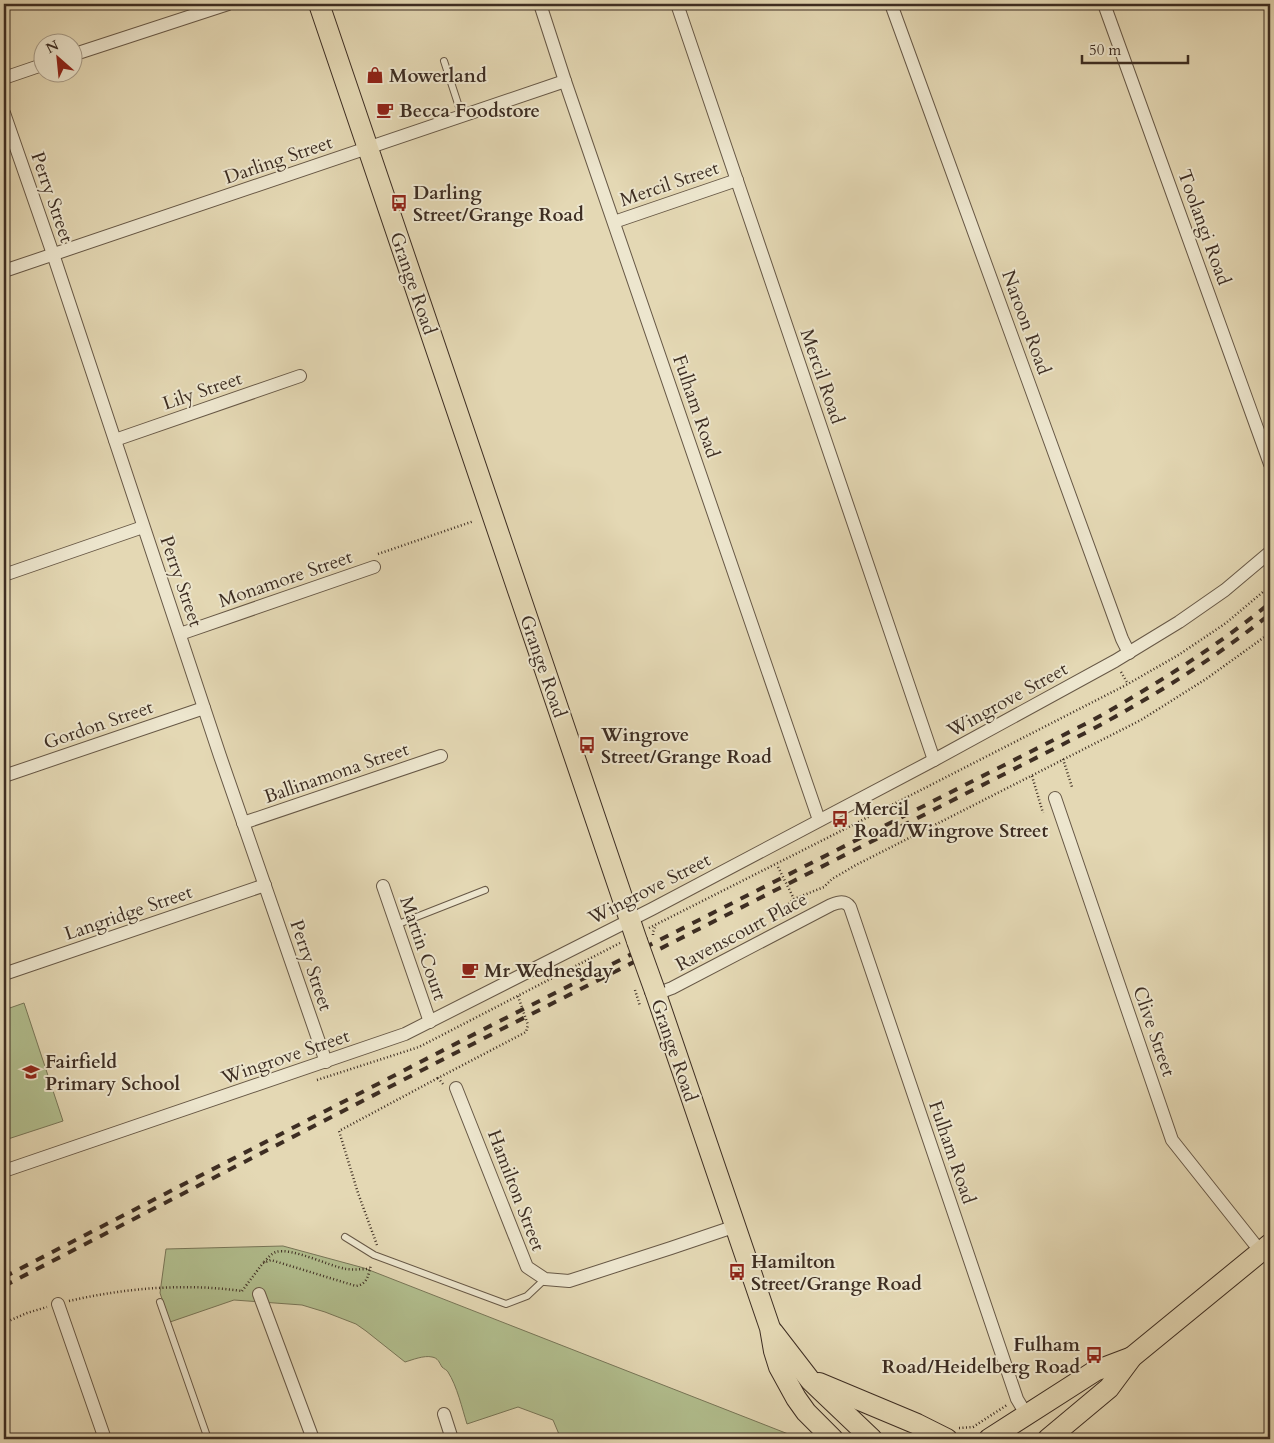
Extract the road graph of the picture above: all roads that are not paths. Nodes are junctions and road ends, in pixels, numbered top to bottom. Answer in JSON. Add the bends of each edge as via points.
{"nodes":[{"id":1,"x":228,"y":4,"type":"edge"},
{"id":2,"x":319,"y":4,"type":"edge"},
{"id":3,"x":540,"y":4,"type":"edge"},
{"id":4,"x":677,"y":4,"type":"edge"},
{"id":5,"x":891,"y":4,"type":"edge"},
{"id":6,"x":1104,"y":4,"type":"edge"},
{"id":7,"x":82,"y":52,"type":"edge"},
{"id":8,"x":444,"y":61,"type":"dead end"},
{"id":9,"x":32,"y":68,"type":"edge"},
{"id":10,"x":4,"y":78,"type":"edge"},
{"id":11,"x":565,"y":81,"type":"junction"},
{"id":12,"x":4,"y":113,"type":"edge"},
{"id":13,"x":462,"y":116,"type":"junction"},
{"id":14,"x":368,"y":148,"type":"junction"},
{"id":15,"x":737,"y":180,"type":"junction"},
{"id":16,"x":614,"y":222,"type":"junction"},
{"id":17,"x":53,"y":254,"type":"junction"},
{"id":18,"x":4,"y":271,"type":"edge"},
{"id":19,"x":300,"y":376,"type":"dead end"},
{"id":20,"x":115,"y":440,"type":"junction"},
{"id":21,"x":1270,"y":464,"type":"edge"},
{"id":22,"x":143,"y":527,"type":"junction"},
{"id":23,"x":1270,"y":552,"type":"edge"},
{"id":24,"x":374,"y":562,"type":"road end"},
{"id":25,"x":4,"y":575,"type":"edge"},
{"id":26,"x":180,"y":634,"type":"junction"},
{"id":27,"x":1129,"y":653,"type":"junction"},
{"id":28,"x":204,"y":708,"type":"junction"},
{"id":29,"x":441,"y":756,"type":"dead end"},
{"id":30,"x":934,"y":760,"type":"junction"},
{"id":31,"x":4,"y":776,"type":"edge"},
{"id":32,"x":1055,"y":798,"type":"dead end"},
{"id":33,"x":819,"y":820,"type":"junction"},
{"id":34,"x":243,"y":823,"type":"junction"},
{"id":35,"x":265,"y":885,"type":"junction"},
{"id":36,"x":383,"y":886,"type":"dead end"},
{"id":37,"x":486,"y":890,"type":"dead end"},
{"id":38,"x":844,"y":902,"type":"joint"},
{"id":39,"x":396,"y":925,"type":"junction"},
{"id":40,"x":630,"y":936,"type":"junction"},
{"id":41,"x":4,"y":974,"type":"edge"},
{"id":42,"x":655,"y":992,"type":"junction"},
{"id":43,"x":430,"y":1022,"type":"junction"},
{"id":44,"x":326,"y":1062,"type":"junction"},
{"id":45,"x":456,"y":1088,"type":"road end"},
{"id":46,"x":4,"y":1171,"type":"edge"},
{"id":47,"x":736,"y":1226,"type":"junction"},
{"id":48,"x":345,"y":1237,"type":"dead end"},
{"id":49,"x":1265,"y":1248,"type":"edge"},
{"id":50,"x":545,"y":1279,"type":"junction"},
{"id":51,"x":259,"y":1294,"type":"road end"},
{"id":52,"x":160,"y":1302,"type":"dead end"},
{"id":53,"x":58,"y":1304,"type":"road end"},
{"id":54,"x":770,"y":1328,"type":"junction"},
{"id":55,"x":1132,"y":1357,"type":"junction"},
{"id":56,"x":810,"y":1380,"type":"junction"},
{"id":57,"x":1022,"y":1407,"type":"junction"},
{"id":58,"x":444,"y":1414,"type":"dead end"},
{"id":59,"x":945,"y":1438,"type":"edge"},
{"id":60,"x":105,"y":1439,"type":"edge"},
{"id":61,"x":208,"y":1439,"type":"edge"},
{"id":62,"x":313,"y":1439,"type":"edge"},
{"id":63,"x":452,"y":1439,"type":"edge"},
{"id":64,"x":833,"y":1439,"type":"edge"},
{"id":65,"x":872,"y":1439,"type":"edge"},
{"id":66,"x":989,"y":1439,"type":"edge"},
{"id":67,"x":1048,"y":1439,"type":"edge"}],
"edges":[{"from":1,"to":7,"type":"street"},
{"from":2,"to":14,"type":"main road","name":"Grange Road"},
{"from":3,"to":11,"type":"street","name":"Fulham Road"},
{"from":4,"to":15,"type":"street","name":"Mercil Road"},
{"from":5,"to":27,"type":"street","name":"Naroon Road"},
{"from":6,"to":21,"type":"street","name":"Toolangi Road"},
{"from":8,"to":13,"type":"lane"},
{"from":9,"to":10,"type":"street"},
{"from":11,"to":13,"type":"street","name":"Darling Street"},
{"from":11,"to":16,"type":"street","name":"Fulham Road"},
{"from":12,"to":17,"type":"street","name":"Perry Street"},
{"from":13,"to":14,"type":"street","name":"Darling Street"},
{"from":14,"to":17,"type":"street","name":"Darling Street"},
{"from":14,"to":40,"type":"main road","name":"Grange Road"},
{"from":15,"to":16,"type":"street","name":"Mercil Street"},
{"from":15,"to":30,"type":"street","name":"Mercil Road"},
{"from":16,"to":33,"type":"street","name":"Fulham Road"},
{"from":17,"to":18,"type":"street","name":"Darling Street"},
{"from":17,"to":20,"type":"street","name":"Perry Street"},
{"from":19,"to":20,"type":"street","name":"Lily Street"},
{"from":20,"to":22,"type":"street","name":"Perry Street"},
{"from":22,"to":25,"type":"street"},
{"from":22,"to":26,"type":"street","name":"Perry Street"},
{"from":23,"to":27,"type":"street","name":"Wingrove Street","via":[[1225,590]]},
{"from":24,"to":26,"type":"street","name":"Monamore Street"},
{"from":26,"to":28,"type":"street","name":"Perry Street"},
{"from":27,"to":30,"type":"street","name":"Wingrove Street"},
{"from":28,"to":31,"type":"street","name":"Gordon Street"},
{"from":28,"to":34,"type":"street","name":"Perry Street"},
{"from":29,"to":34,"type":"street","name":"Ballinamona Street"},
{"from":30,"to":33,"type":"street","name":"Wingrove Street"},
{"from":32,"to":49,"type":"street","name":"Clive Street","via":[[1172,1140]]},
{"from":33,"to":40,"type":"street","name":"Wingrove Street"},
{"from":34,"to":35,"type":"street","name":"Perry Street"},
{"from":35,"to":41,"type":"street","name":"Langridge Street"},
{"from":35,"to":44,"type":"street","name":"Perry Street"},
{"from":36,"to":39,"type":"street","name":"Martin Court"},
{"from":37,"to":39,"type":"lane"},
{"from":38,"to":42,"type":"street","name":"Ravenscourt Place","via":[[831,905],[672,988]]},
{"from":38,"to":57,"type":"street","name":"Fulham Road","via":[[850,907]]},
{"from":39,"to":43,"type":"street","name":"Martin Court"},
{"from":40,"to":42,"type":"main road","name":"Grange Road","bridge":true},
{"from":40,"to":43,"type":"street","name":"Wingrove Street"},
{"from":42,"to":47,"type":"main road","name":"Grange Road"},
{"from":43,"to":44,"type":"street","name":"Wingrove Street"},
{"from":44,"to":46,"type":"street","name":"Wingrove Street"},
{"from":45,"to":50,"type":"street","name":"Hamilton Street","via":[[527,1267]]},
{"from":47,"to":50,"type":"street","via":[[569,1281]]},
{"from":47,"to":54,"type":"main road","name":"Grange Road"},
{"from":48,"to":50,"type":"lane","via":[[374,1255],[506,1304],[527,1296]]},
{"from":49,"to":55,"type":"main road"},
{"from":51,"to":62,"type":"street"},
{"from":52,"to":61,"type":"lane"},
{"from":53,"to":60,"type":"street"},
{"from":54,"to":56,"type":"main road","name":"Grange Road"},
{"from":54,"to":64,"type":"main road","name":"Grange Road","via":[[779,1367],[796,1398]]},
{"from":55,"to":57,"type":"main road","via":[[1095,1371]]},
{"from":55,"to":67,"type":"main road","via":[[1110,1388]]},
{"from":56,"to":59,"type":"main road"},
{"from":56,"to":65,"type":"main road","name":"Grange Road"},
{"from":57,"to":66,"type":"main road"},
{"from":58,"to":63,"type":"street"}]}
